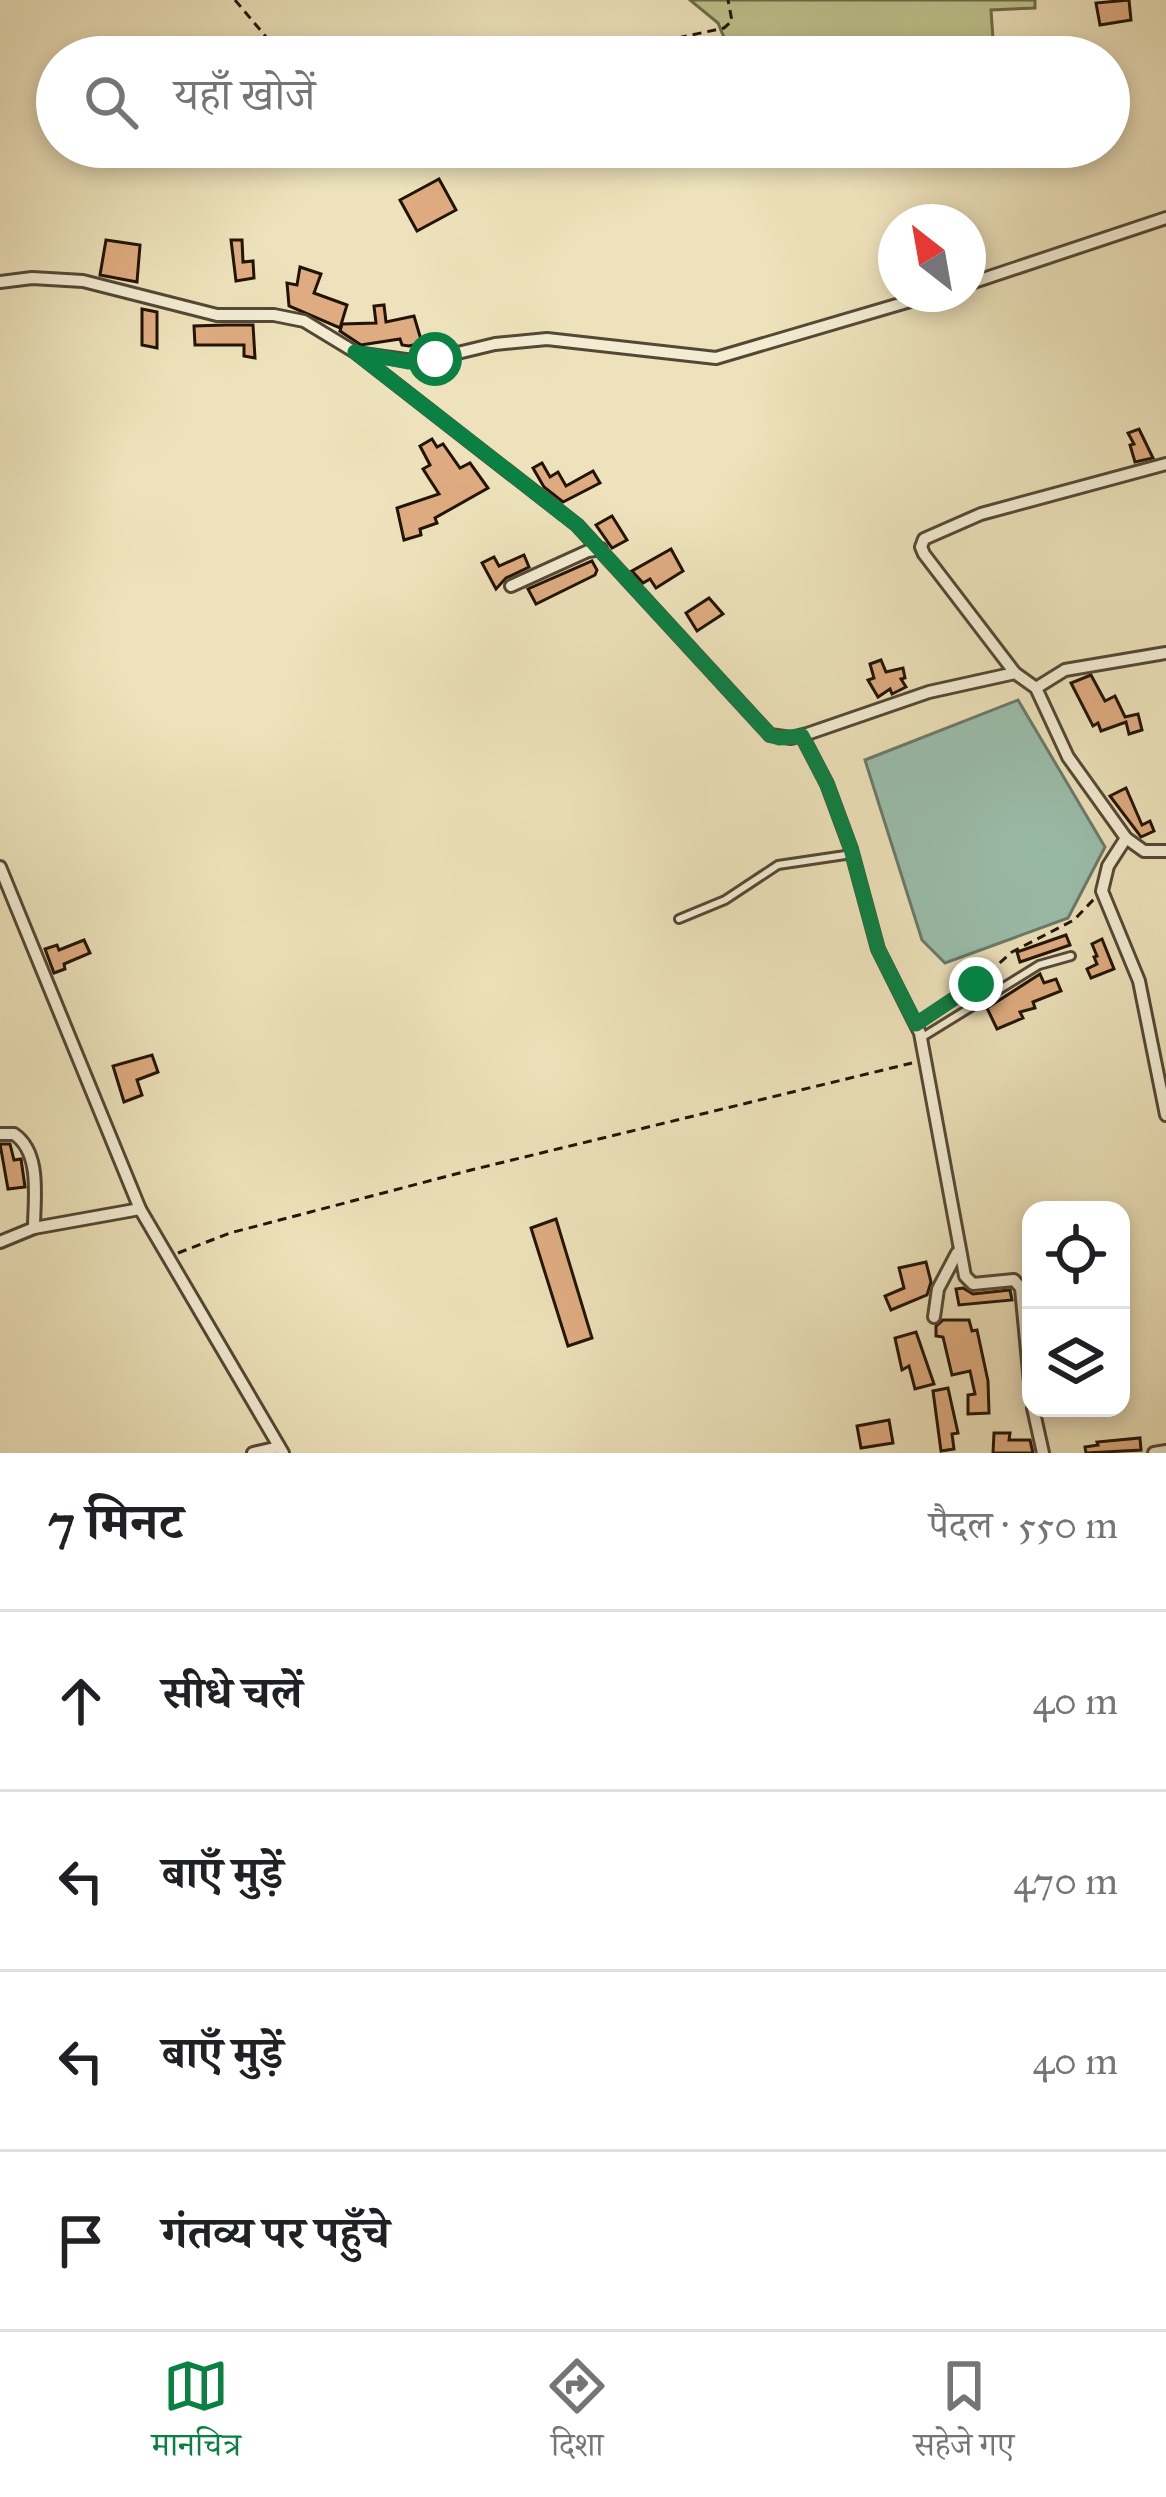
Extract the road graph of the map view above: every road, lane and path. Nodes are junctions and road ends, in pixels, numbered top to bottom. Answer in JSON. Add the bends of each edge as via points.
{"nodes":[{"id":1,"x":235,"y":0,"type":"edge"},
{"id":2,"x":728,"y":0,"type":"edge"},
{"id":3,"x":265,"y":36,"type":"edge"},
{"id":4,"x":687,"y":36,"type":"edge"},
{"id":5,"x":1166,"y":218,"type":"edge"},
{"id":6,"x":986,"y":278,"type":"edge"},
{"id":7,"x":0,"y":282,"type":"edge"},
{"id":8,"x":878,"y":310,"type":"edge"},
{"id":9,"x":355,"y":352,"type":"junction"},
{"id":10,"x":1166,"y":464,"type":"edge"},
{"id":11,"x":601,"y":549,"type":"junction"},
{"id":12,"x":512,"y":586,"type":"dead end"},
{"id":13,"x":1166,"y":652,"type":"edge"},
{"id":14,"x":1015,"y":673,"type":"junction"},
{"id":15,"x":1036,"y":688,"type":"junction"},
{"id":16,"x":802,"y":736,"type":"junction"},
{"id":17,"x":1126,"y":838,"type":"junction"},
{"id":18,"x":1166,"y":851,"type":"edge"},
{"id":19,"x":852,"y":854,"type":"junction"},
{"id":20,"x":0,"y":867,"type":"edge"},
{"id":21,"x":1102,"y":891,"type":"junction"},
{"id":22,"x":679,"y":919,"type":"dead end"},
{"id":23,"x":1071,"y":956,"type":"dead end"},
{"id":24,"x":916,"y":1024,"type":"junction"},
{"id":25,"x":921,"y":1038,"type":"junction"},
{"id":26,"x":924,"y":1060,"type":"junction"},
{"id":27,"x":1166,"y":1115,"type":"edge"},
{"id":28,"x":0,"y":1134,"type":"edge"},
{"id":29,"x":140,"y":1209,"type":"junction"},
{"id":30,"x":34,"y":1228,"type":"junction"},
{"id":31,"x":0,"y":1242,"type":"edge"},
{"id":32,"x":958,"y":1251,"type":"junction"},
{"id":33,"x":166,"y":1258,"type":"junction"},
{"id":34,"x":1023,"y":1309,"type":"edge"},
{"id":35,"x":934,"y":1317,"type":"dead end"},
{"id":36,"x":1035,"y":1417,"type":"edge"},
{"id":37,"x":281,"y":1450,"type":"edge"},
{"id":38,"x":1166,"y":1450,"type":"edge"},
{"id":39,"x":254,"y":1453,"type":"edge"},
{"id":40,"x":1042,"y":1453,"type":"edge"},
{"id":41,"x":1154,"y":1453,"type":"edge"}],
"edges":[{"from":1,"to":3,"type":"path"},
{"from":2,"to":4,"type":"path","via":[[732,21]]},
{"from":5,"to":6,"type":"street"},
{"from":7,"to":9,"type":"street","via":[[64,278],[217,315],[291,317]]},
{"from":8,"to":9,"type":"street","via":[[710,358],[547,339],[420,362]]},
{"from":9,"to":11,"type":"street"},
{"from":10,"to":14,"type":"street","via":[[981,514],[924,539],[924,554]]},
{"from":11,"to":12,"type":"street"},
{"from":11,"to":16,"type":"street","via":[[756,722],[779,738]]},
{"from":13,"to":15,"type":"street","via":[[1065,670]]},
{"from":14,"to":15,"type":"street"},
{"from":14,"to":16,"type":"street","via":[[929,692]]},
{"from":15,"to":17,"type":"street","via":[[1068,757]]},
{"from":16,"to":19,"type":"street"},
{"from":17,"to":18,"type":"street","via":[[1144,851]]},
{"from":17,"to":21,"type":"street"},
{"from":19,"to":22,"type":"lane","via":[[778,865]]},
{"from":19,"to":24,"type":"street","via":[[878,949]]},
{"from":20,"to":29,"type":"street"},
{"from":21,"to":24,"type":"path","via":[[1074,920],[1012,952]]},
{"from":21,"to":27,"type":"street","via":[[1139,981]]},
{"from":23,"to":25,"type":"lane","via":[[1040,964]]},
{"from":24,"to":25,"type":"street"},
{"from":25,"to":26,"type":"street"},
{"from":26,"to":32,"type":"street"},
{"from":26,"to":33,"type":"path","via":[[471,1169],[230,1233]]},
{"from":28,"to":30,"type":"street","via":[[27,1148]]},
{"from":29,"to":30,"type":"street"},
{"from":29,"to":33,"type":"street"},
{"from":30,"to":31,"type":"street"},
{"from":32,"to":34,"type":"street","via":[[968,1282],[1015,1280]]},
{"from":32,"to":35,"type":"street"},
{"from":33,"to":37,"type":"street"},
{"from":36,"to":40,"type":"street"},
{"from":37,"to":39,"type":"street"},
{"from":38,"to":41,"type":"street"}]}
